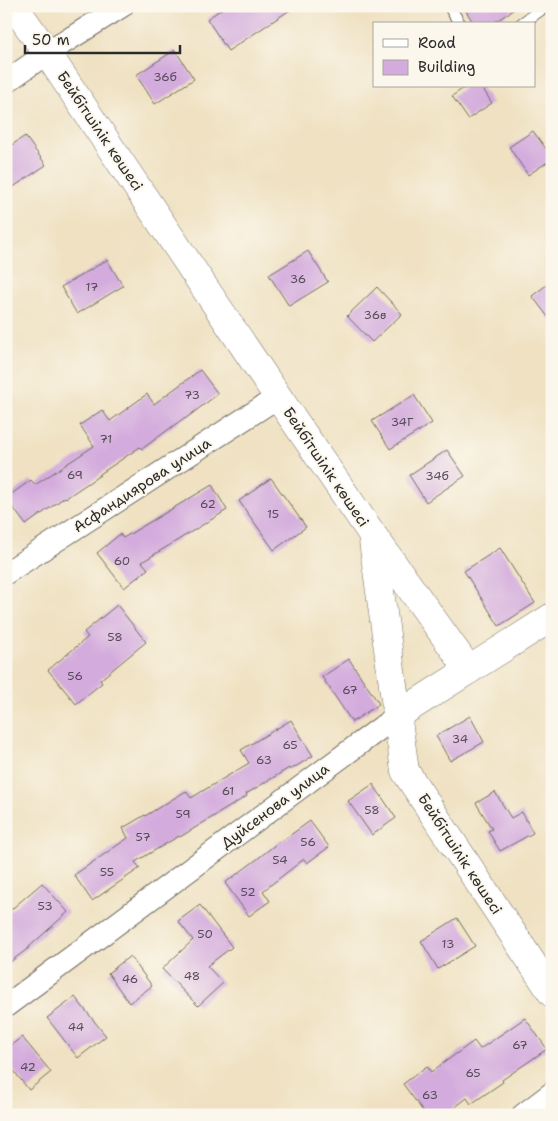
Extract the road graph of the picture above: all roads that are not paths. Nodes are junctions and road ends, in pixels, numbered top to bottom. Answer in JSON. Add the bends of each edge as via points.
{"nodes":[{"id":1,"x":14,"y":6,"type":"edge"},
{"id":2,"x":122,"y":6,"type":"edge"},
{"id":3,"x":449,"y":6,"type":"edge"},
{"id":4,"x":540,"y":8,"type":"edge"},
{"id":5,"x":459,"y":22,"type":"edge"},
{"id":6,"x":523,"y":22,"type":"edge"},
{"id":7,"x":47,"y":54,"type":"junction"},
{"id":8,"x":6,"y":82,"type":"edge"},
{"id":9,"x":278,"y":397,"type":"junction"},
{"id":10,"x":372,"y":534,"type":"junction"},
{"id":11,"x":6,"y":574,"type":"edge"},
{"id":12,"x":552,"y":617,"type":"edge"},
{"id":13,"x":469,"y":670,"type":"junction"},
{"id":14,"x":398,"y":715,"type":"junction"},
{"id":15,"x":552,"y":994,"type":"edge"},
{"id":16,"x":6,"y":1006,"type":"edge"},
{"id":17,"x":552,"y":1093,"type":"edge"},
{"id":18,"x":523,"y":1115,"type":"edge"}],
"edges":[{"from":1,"to":7,"type":"street","name":"Бейбітшілік көшесі"},
{"from":2,"to":7,"type":"street"},
{"from":3,"to":5,"type":"lane"},
{"from":4,"to":6,"type":"lane"},
{"from":7,"to":8,"type":"street"},
{"from":7,"to":9,"type":"street","name":"Бейбітшілік көшесі"},
{"from":9,"to":10,"type":"street","name":"Бейбітшілік көшесі"},
{"from":9,"to":11,"type":"street","name":"Асфандиярова улица"},
{"from":10,"to":13,"type":"street"},
{"from":10,"to":14,"type":"street","name":"Бейбітшілік көшесі"},
{"from":12,"to":13,"type":"street","name":"Дуйсенова улица"},
{"from":13,"to":14,"type":"street","name":"Дуйсенова улица"},
{"from":14,"to":15,"type":"street","name":"Бейбітшілік көшесі","via":[[406,770]]},
{"from":14,"to":16,"type":"street","name":"Дуйсенова улица"},
{"from":17,"to":18,"type":"street"}]}
